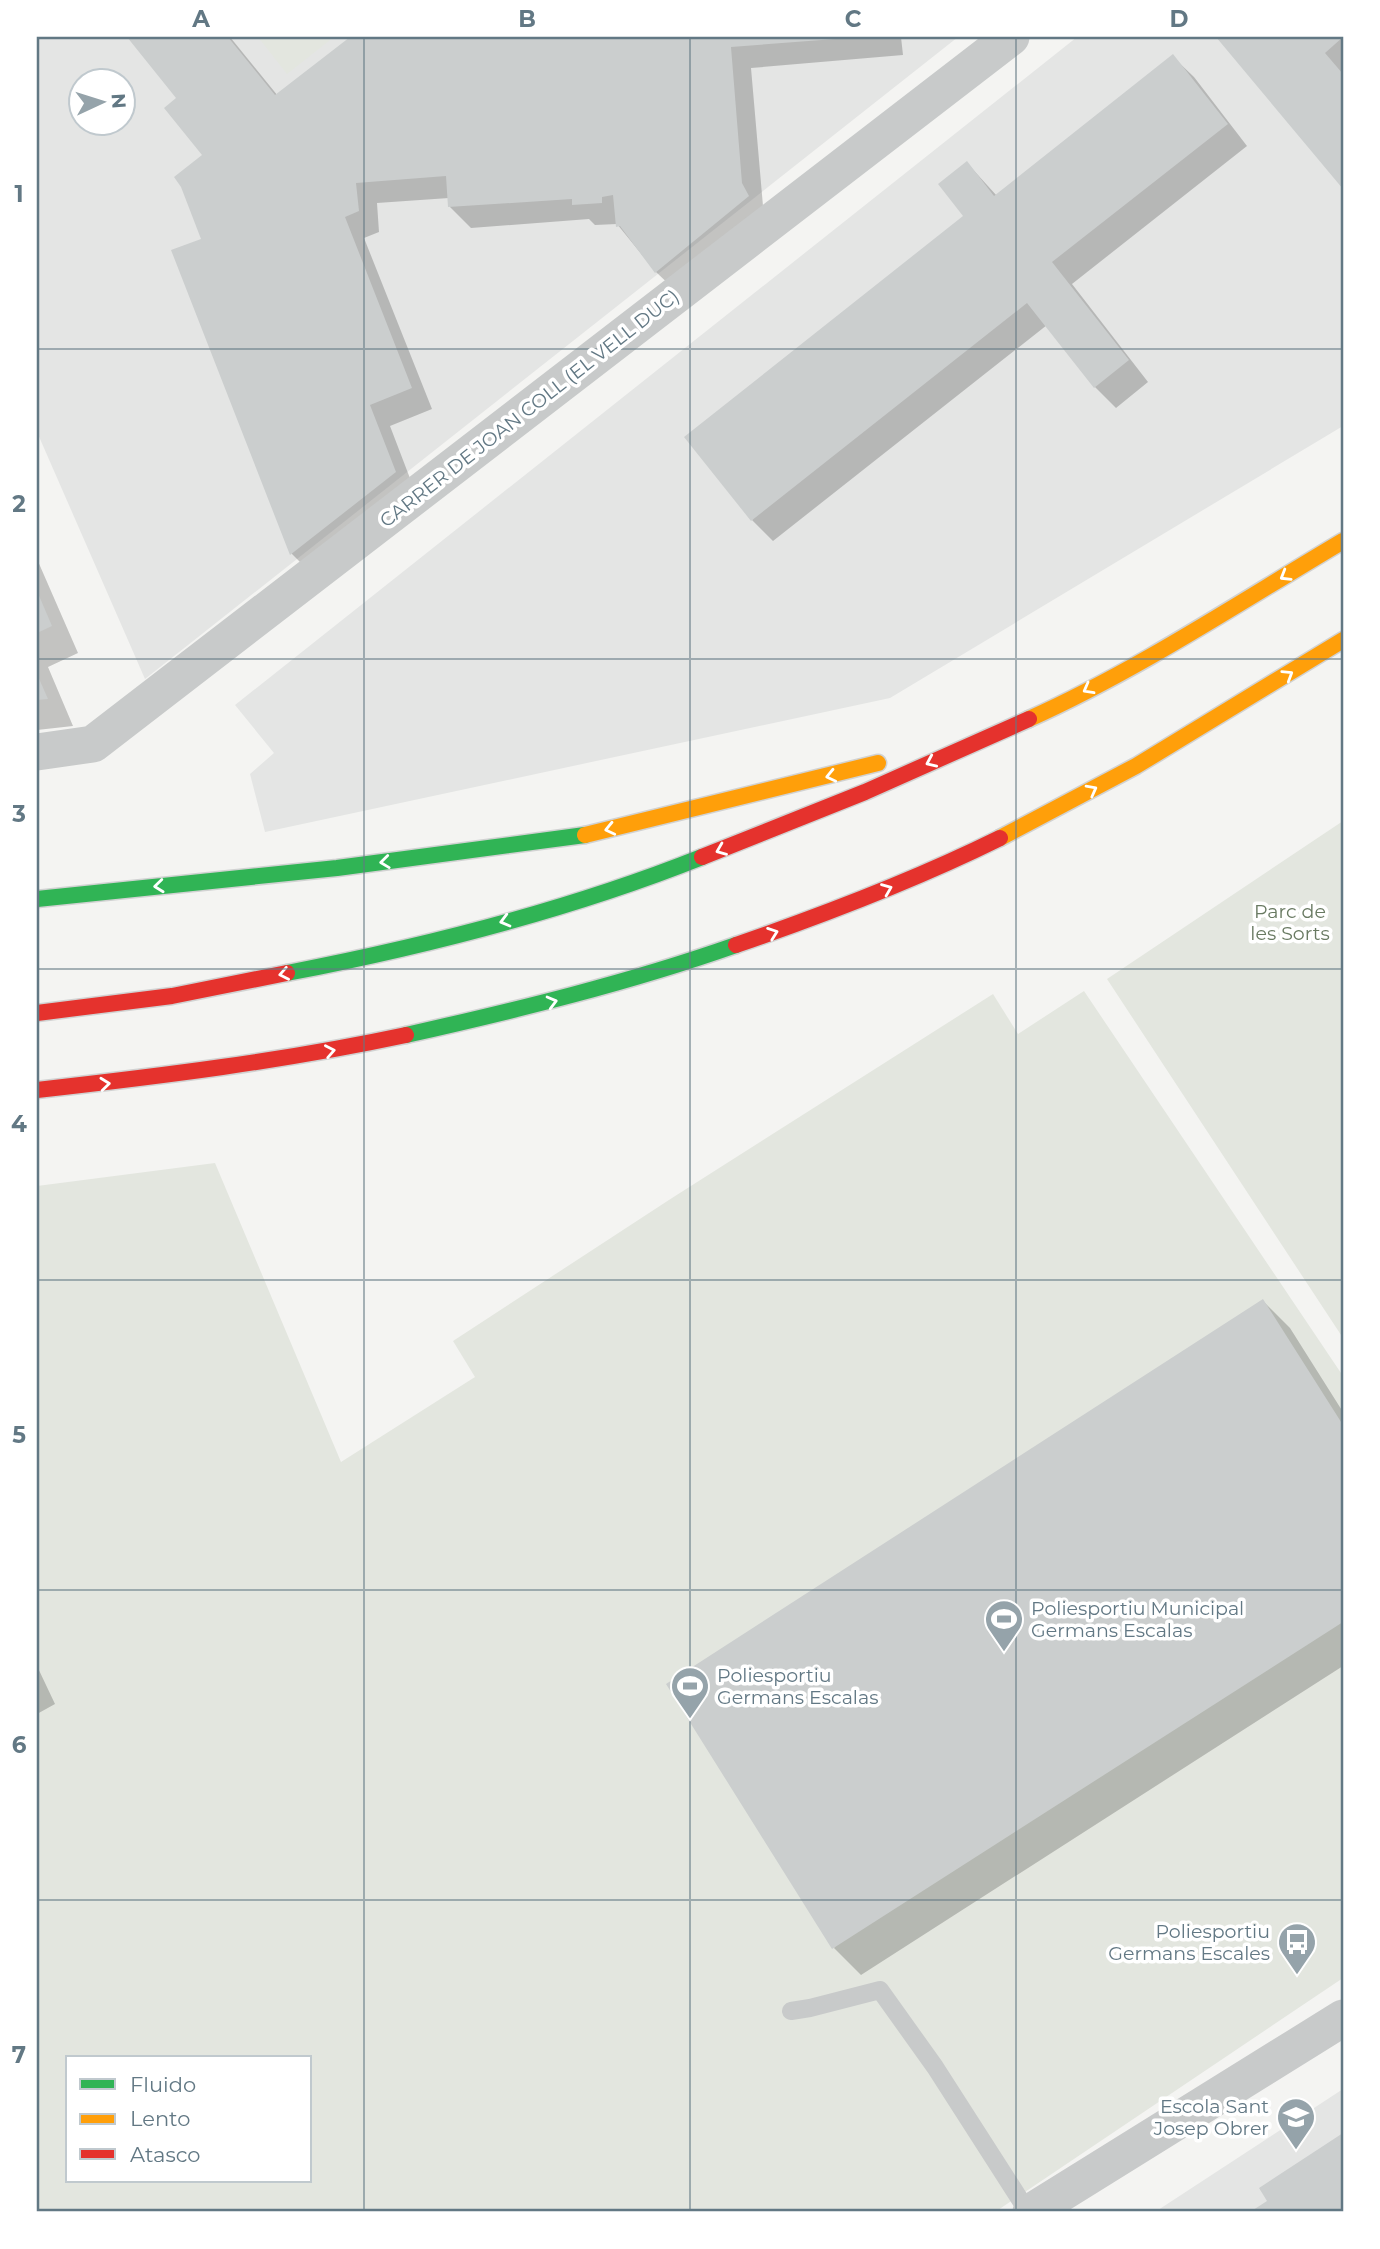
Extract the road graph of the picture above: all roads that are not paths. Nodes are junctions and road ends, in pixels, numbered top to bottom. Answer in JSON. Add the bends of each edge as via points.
{"nodes":[{"id":1,"x":1011,"y":37,"type":"edge"},
{"id":2,"x":1343,"y":541,"type":"edge"},
{"id":3,"x":1343,"y":640,"type":"edge"},
{"id":4,"x":1060,"y":705,"type":"junction"},
{"id":5,"x":917,"y":751,"type":"dead end"},
{"id":6,"x":37,"y":752,"type":"edge"},
{"id":7,"x":891,"y":759,"type":"dead end"},
{"id":8,"x":37,"y":899,"type":"edge"},
{"id":9,"x":37,"y":1013,"type":"edge"},
{"id":10,"x":37,"y":1090,"type":"edge"},
{"id":11,"x":791,"y":2011,"type":"dead end"},
{"id":12,"x":1343,"y":2018,"type":"edge"},
{"id":13,"x":1030,"y":2212,"type":"edge"}],
"edges":[{"from":1,"to":6,"type":"street","name":"CARRER DE JOAN COLL (EL VELL DUC)","via":[[93,744]]},
{"from":2,"to":4,"type":"highway","one_way":true},
{"from":10,"to":3,"type":"highway","one_way":true,"via":[[223,1069],[421,1033],[526,1009],[722,951],[824,915],[1010,833],[1194,733]]},
{"from":4,"to":5,"type":"highway"},
{"from":4,"to":9,"type":"highway","one_way":true,"via":[[865,792],[702,857],[542,911],[374,956],[172,996]]},
{"from":7,"to":8,"type":"highway","one_way":true,"via":[[576,837]]},
{"from":11,"to":13,"type":"lane","via":[[880,1990]]},
{"from":12,"to":13,"type":"street"}]}
